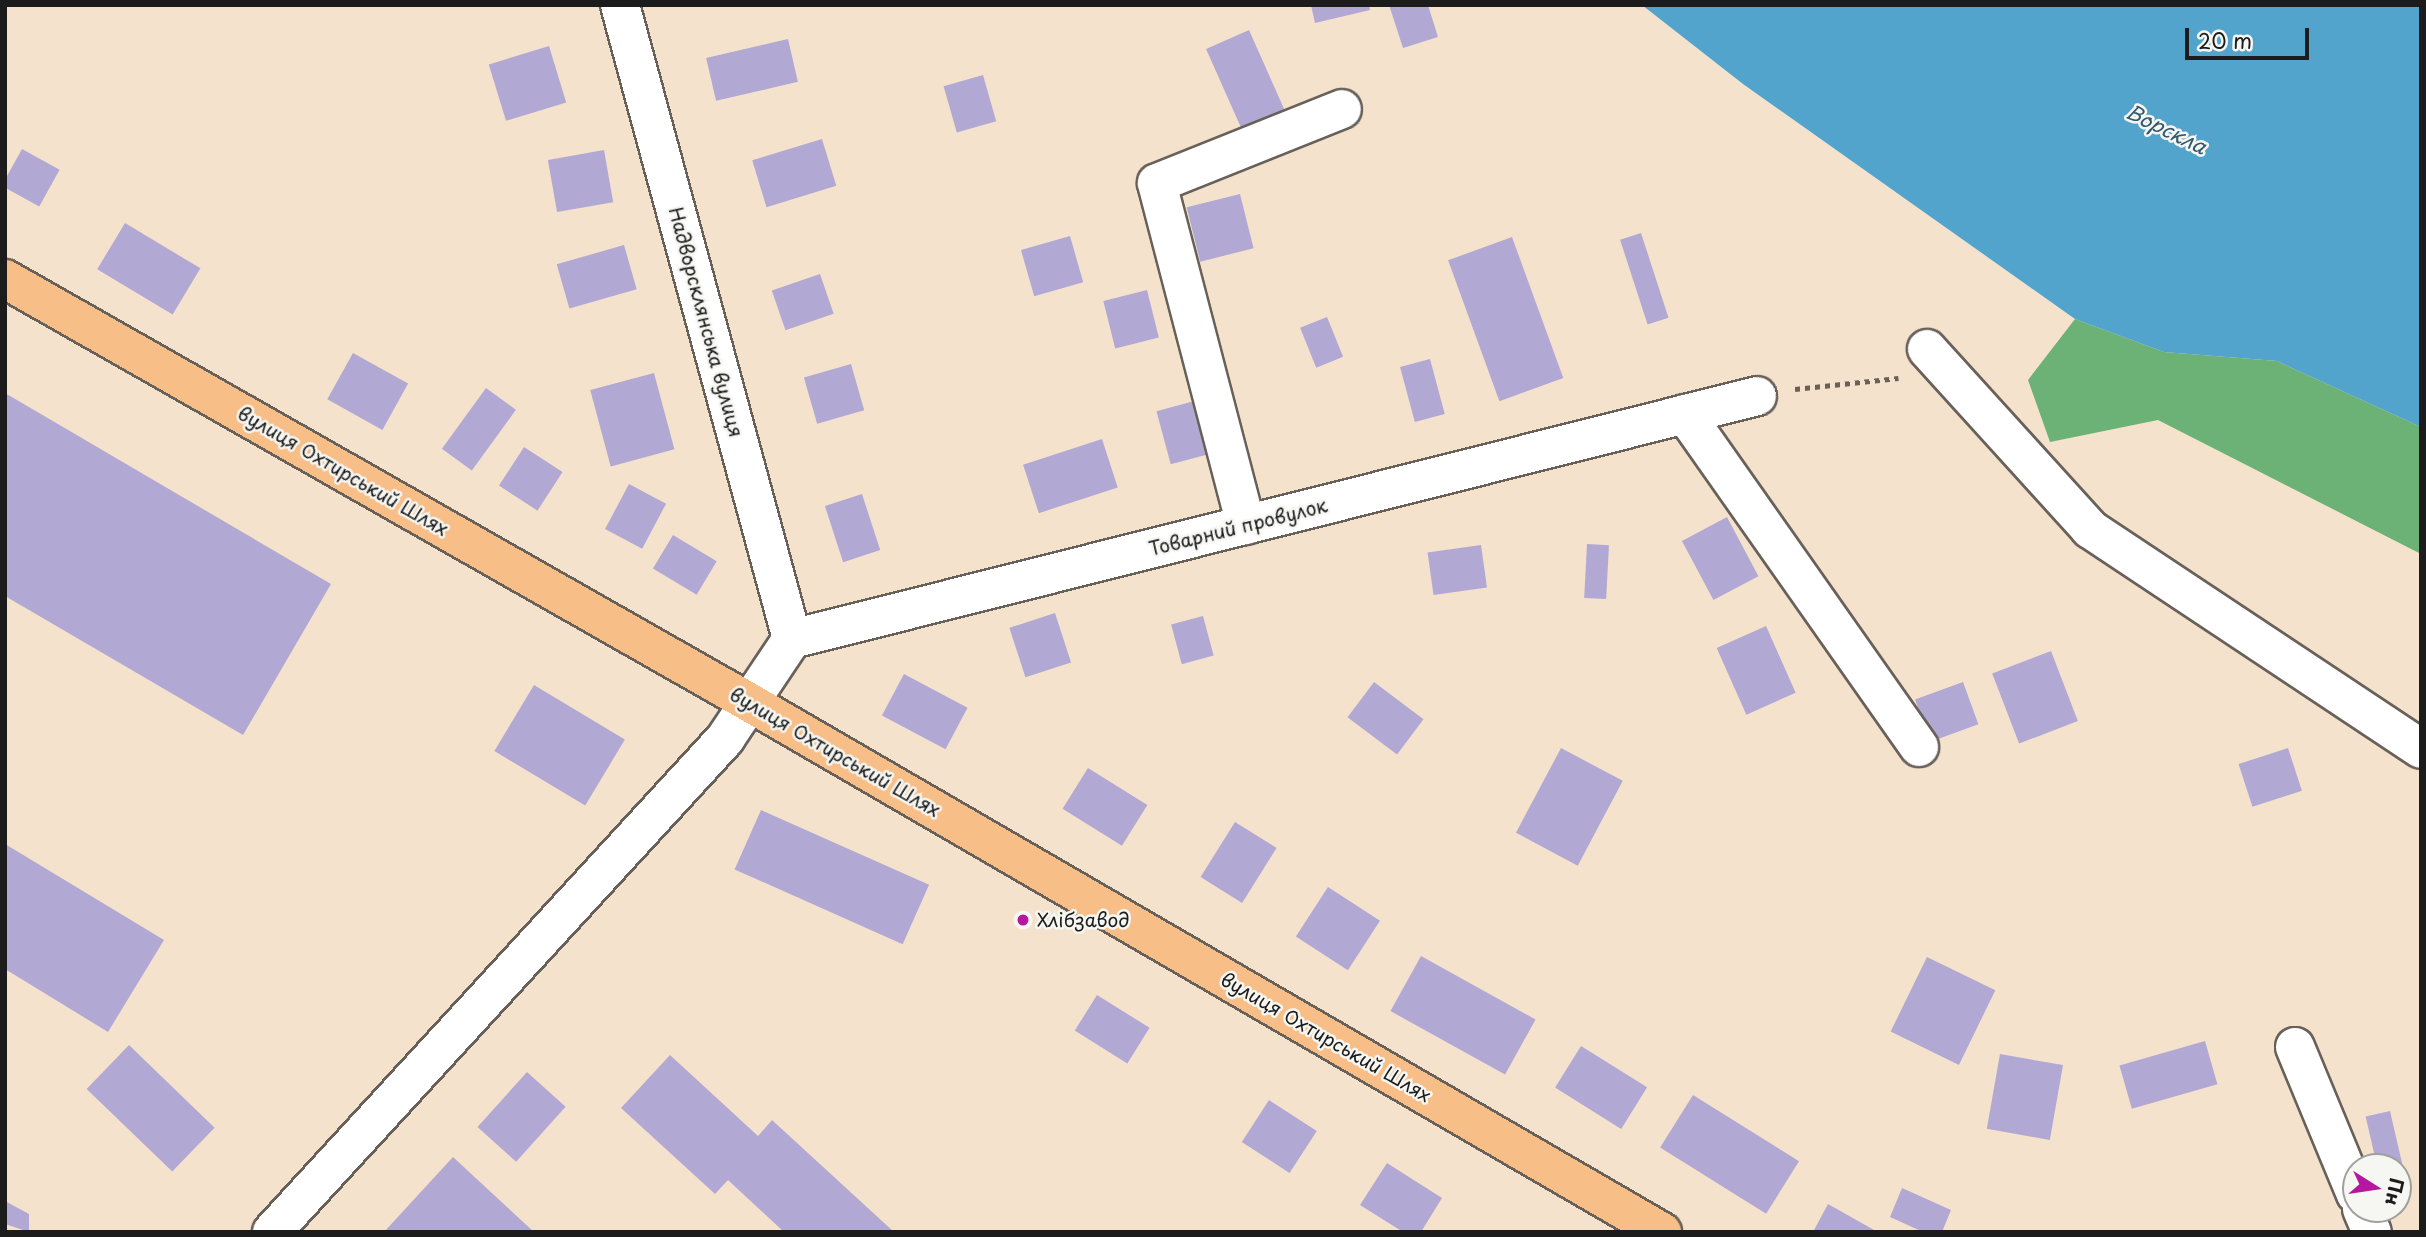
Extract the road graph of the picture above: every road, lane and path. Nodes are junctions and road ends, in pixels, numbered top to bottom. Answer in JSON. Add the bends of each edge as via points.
{"nodes":[{"id":1,"x":620,"y":5,"type":"edge"},
{"id":2,"x":1342,"y":109,"type":"dead end"},
{"id":3,"x":5,"y":279,"type":"edge"},
{"id":4,"x":1939,"y":362,"type":"joint"},
{"id":5,"x":1757,"y":396,"type":"joint"},
{"id":6,"x":1685,"y":414,"type":"junction"},
{"id":7,"x":1247,"y":525,"type":"junction"},
{"id":8,"x":792,"y":639,"type":"junction"},
{"id":9,"x":747,"y":701,"type":"junction"},
{"id":10,"x":1919,"y":747,"type":"dead end"},
{"id":11,"x":2421,"y":749,"type":"edge"},
{"id":12,"x":2295,"y":1047,"type":"dead end"},
{"id":13,"x":2342,"y":1160,"type":"edge"},
{"id":14,"x":272,"y":1232,"type":"edge"},
{"id":15,"x":1662,"y":1232,"type":"edge"}],
"edges":[{"from":1,"to":8,"type":"street","name":"Надворсклянська вулиця"},
{"from":2,"to":7,"type":"street","via":[[1157,183]]},
{"from":3,"to":9,"type":"main road","name":"вулиця Охтирський Шлях"},
{"from":4,"to":5,"type":"path"},
{"from":4,"to":11,"type":"street","via":[[2090,529]]},
{"from":5,"to":6,"type":"street","name":"Товарний провулок"},
{"from":6,"to":7,"type":"street","name":"Товарний провулок"},
{"from":6,"to":10,"type":"street"},
{"from":7,"to":8,"type":"street","name":"Товарний провулок"},
{"from":8,"to":9,"type":"street"},
{"from":9,"to":14,"type":"street","via":[[725,738]]},
{"from":9,"to":15,"type":"main road","name":"вулиця Охтирський Шлях"},
{"from":12,"to":13,"type":"street"}]}
